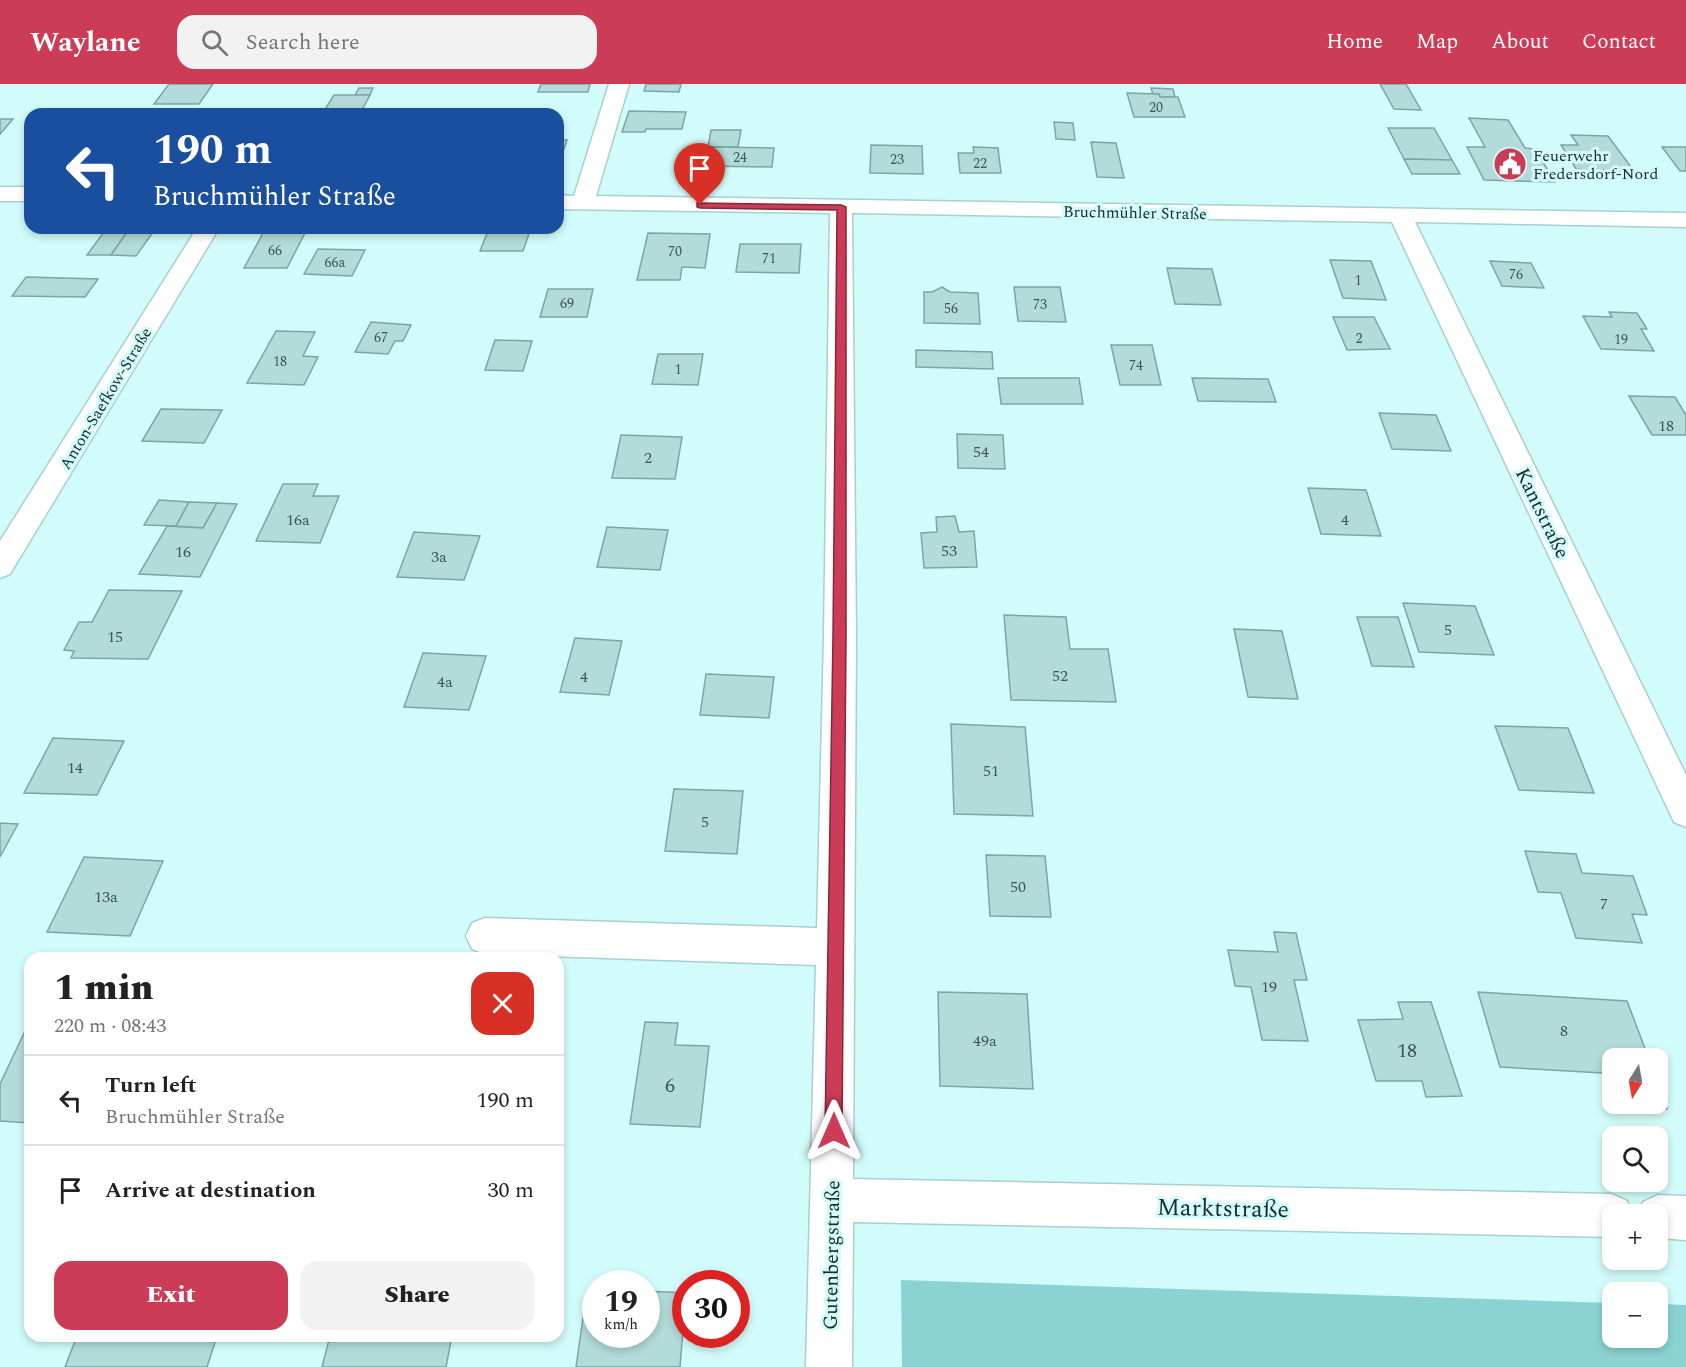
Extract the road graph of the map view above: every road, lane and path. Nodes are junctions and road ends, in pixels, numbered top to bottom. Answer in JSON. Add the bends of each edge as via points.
{"nodes":[{"id":1,"x":619,"y":84,"type":"edge"},
{"id":2,"x":0,"y":194,"type":"edge"},
{"id":3,"x":24,"y":194,"type":"edge"},
{"id":4,"x":564,"y":202,"type":"edge"},
{"id":5,"x":583,"y":203,"type":"junction"},
{"id":6,"x":841,"y":207,"type":"junction"},
{"id":7,"x":1400,"y":215,"type":"junction"},
{"id":8,"x":1686,"y":220,"type":"edge"},
{"id":9,"x":204,"y":234,"type":"edge"},
{"id":10,"x":0,"y":566,"type":"edge"},
{"id":11,"x":1686,"y":811,"type":"edge"},
{"id":12,"x":485,"y":936,"type":"dead end"},
{"id":13,"x":836,"y":947,"type":"junction"},
{"id":14,"x":833,"y":1200,"type":"junction"},
{"id":15,"x":1602,"y":1216,"type":"edge"},
{"id":16,"x":1668,"y":1217,"type":"edge"},
{"id":17,"x":1686,"y":1218,"type":"edge"},
{"id":18,"x":829,"y":1367,"type":"edge"}],
"edges":[{"from":1,"to":5,"type":"street"},
{"from":2,"to":3,"type":"street"},
{"from":4,"to":5,"type":"street","name":"Bruchmühler Straße"},
{"from":5,"to":6,"type":"street","name":"Bruchmühler Straße"},
{"from":6,"to":7,"type":"street","name":"Bruchmühler Straße"},
{"from":6,"to":13,"type":"street","name":"Gutenbergstraße"},
{"from":7,"to":8,"type":"street","name":"Bruchmühler Straße"},
{"from":7,"to":11,"type":"street","name":"Kantstraße"},
{"from":9,"to":10,"type":"street","name":"Anton-Saefkow-Straße"},
{"from":12,"to":13,"type":"street"},
{"from":13,"to":14,"type":"street","name":"Gutenbergstraße"},
{"from":14,"to":15,"type":"street","name":"Marktstraße"},
{"from":14,"to":18,"type":"street","name":"Gutenbergstraße"},
{"from":16,"to":17,"type":"street"}]}
